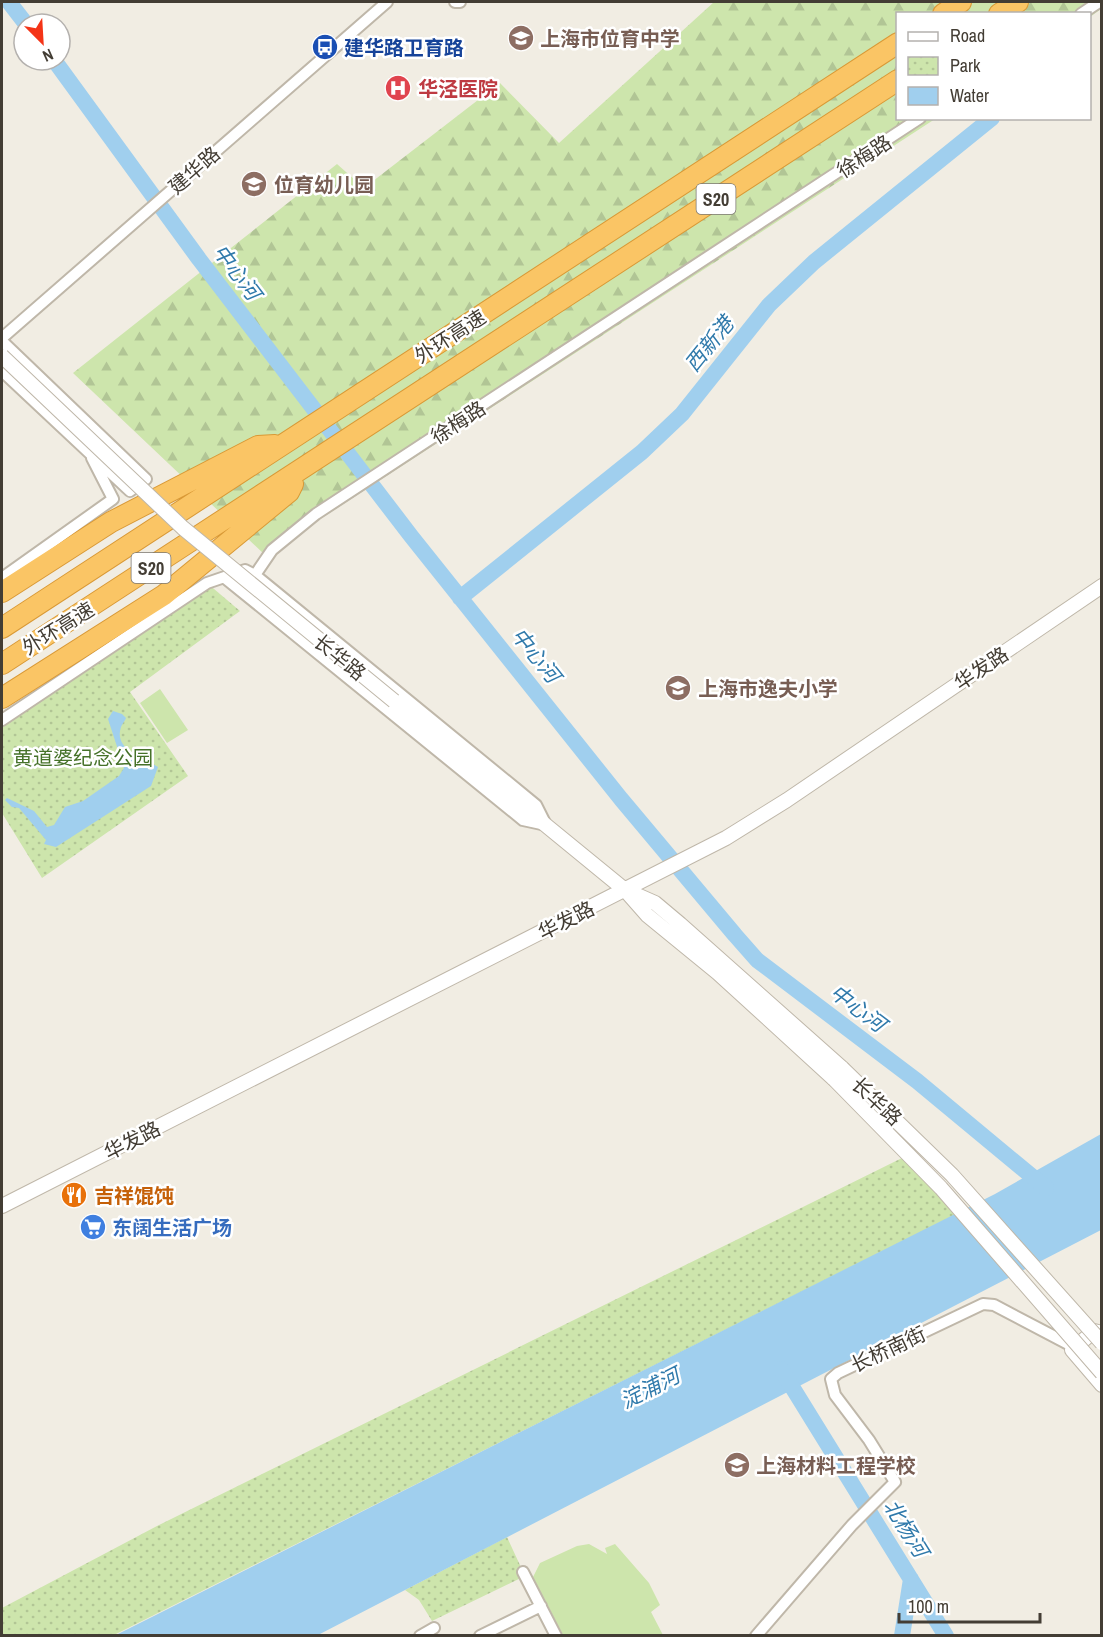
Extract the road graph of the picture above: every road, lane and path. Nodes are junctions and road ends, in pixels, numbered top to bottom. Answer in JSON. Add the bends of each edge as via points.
{"nodes":[{"id":1,"x":387,"y":2,"type":"edge"},
{"id":2,"x":455,"y":2,"type":"edge"},
{"id":3,"x":460,"y":2,"type":"edge"},
{"id":4,"x":961,"y":2,"type":"edge"},
{"id":5,"x":1018,"y":2,"type":"edge"},
{"id":6,"x":1099,"y":2,"type":"edge"},
{"id":7,"x":946,"y":12,"type":"edge"},
{"id":8,"x":1002,"y":12,"type":"edge"},
{"id":9,"x":1084,"y":12,"type":"edge"},
{"id":10,"x":896,"y":44,"type":"edge"},
{"id":11,"x":896,"y":81,"type":"edge"},
{"id":12,"x":917,"y":120,"type":"edge"},
{"id":13,"x":2,"y":340,"type":"edge"},
{"id":14,"x":2,"y":356,"type":"edge"},
{"id":15,"x":2,"y":370,"type":"edge"},
{"id":16,"x":284,"y":445,"type":"junction"},
{"id":17,"x":90,"y":453,"type":"junction"},
{"id":18,"x":300,"y":471,"type":"junction"},
{"id":19,"x":255,"y":575,"type":"junction"},
{"id":20,"x":2,"y":578,"type":"edge"},
{"id":21,"x":225,"y":578,"type":"junction"},
{"id":22,"x":1101,"y":586,"type":"edge"},
{"id":23,"x":2,"y":592,"type":"edge"},
{"id":24,"x":2,"y":627,"type":"edge"},
{"id":25,"x":2,"y":664,"type":"edge"},
{"id":26,"x":2,"y":698,"type":"edge"},
{"id":27,"x":2,"y":720,"type":"edge"},
{"id":28,"x":546,"y":825,"type":"junction"},
{"id":29,"x":625,"y":890,"type":"junction"},
{"id":30,"x":838,"y":1073,"type":"junction"},
{"id":31,"x":2,"y":1206,"type":"edge"},
{"id":32,"x":1101,"y":1333,"type":"edge"},
{"id":33,"x":1101,"y":1343,"type":"edge"},
{"id":34,"x":1074,"y":1347,"type":"junction"},
{"id":35,"x":1101,"y":1362,"type":"edge"},
{"id":36,"x":1101,"y":1373,"type":"edge"},
{"id":37,"x":1101,"y":1385,"type":"edge"},
{"id":38,"x":523,"y":1572,"type":"dead end"},
{"id":39,"x":541,"y":1606,"type":"junction"},
{"id":40,"x":434,"y":1628,"type":"edge"},
{"id":41,"x":420,"y":1635,"type":"edge"},
{"id":42,"x":481,"y":1635,"type":"edge"},
{"id":43,"x":556,"y":1635,"type":"edge"},
{"id":44,"x":756,"y":1635,"type":"edge"}],
"edges":[{"from":1,"to":13,"type":"street","name":"建华路"},
{"from":2,"to":3,"type":"street"},
{"from":4,"to":7,"type":"highway"},
{"from":5,"to":8,"type":"highway"},
{"from":6,"to":9,"type":"street"},
{"from":10,"to":16,"type":"highway","name":"外环高速","number":"S20"},
{"from":11,"to":18,"type":"highway","name":"外环高速","number":"S20"},
{"from":12,"to":19,"type":"street","name":"徐梅路","via":[[316,514],[272,550]]},
{"from":13,"to":17,"type":"street","via":[[146,478],[130,491]]},
{"from":14,"to":28,"type":"street","name":"长华路","bridge":true,"via":[[183,528]]},
{"from":15,"to":17,"type":"street"},
{"from":16,"to":23,"type":"highway","via":[[258,446],[149,502]]},
{"from":16,"to":24,"type":"highway","name":"外环高速","number":"S20"},
{"from":17,"to":20,"type":"street","via":[[112,499]]},
{"from":18,"to":25,"type":"highway","name":"外环高速","number":"S20"},
{"from":18,"to":26,"type":"highway","via":[[289,492],[182,582]]},
{"from":19,"to":21,"type":"street","via":[[245,570]]},
{"from":19,"to":28,"type":"street","name":"长华路","via":[[536,805]]},
{"from":21,"to":27,"type":"street","via":[[207,583]]},
{"from":21,"to":28,"type":"street","name":"长华路","via":[[523,820]]},
{"from":22,"to":29,"type":"street","name":"华发路","via":[[787,800]]},
{"from":28,"to":29,"type":"street","name":"长华路"},
{"from":29,"to":30,"type":"street","name":"长华路","via":[[647,915]]},
{"from":29,"to":31,"type":"street","name":"华发路"},
{"from":30,"to":33,"type":"street","name":"长华路","bridge":true,"via":[[952,1175]]},
{"from":30,"to":35,"type":"street","name":"长华路","bridge":true,"via":[[922,1158]]},
{"from":30,"to":36,"type":"street","name":"长华路","bridge":true},
{"from":32,"to":34,"type":"street","via":[[1094,1331]]},
{"from":34,"to":37,"type":"street","via":[[1074,1354]]},
{"from":34,"to":44,"type":"street","name":"长桥南街","via":[[994,1305],[983,1304],[831,1379],[832,1389],[895,1482]]},
{"from":38,"to":39,"type":"street"},
{"from":39,"to":42,"type":"street"},
{"from":39,"to":43,"type":"street"},
{"from":40,"to":41,"type":"street"}]}
